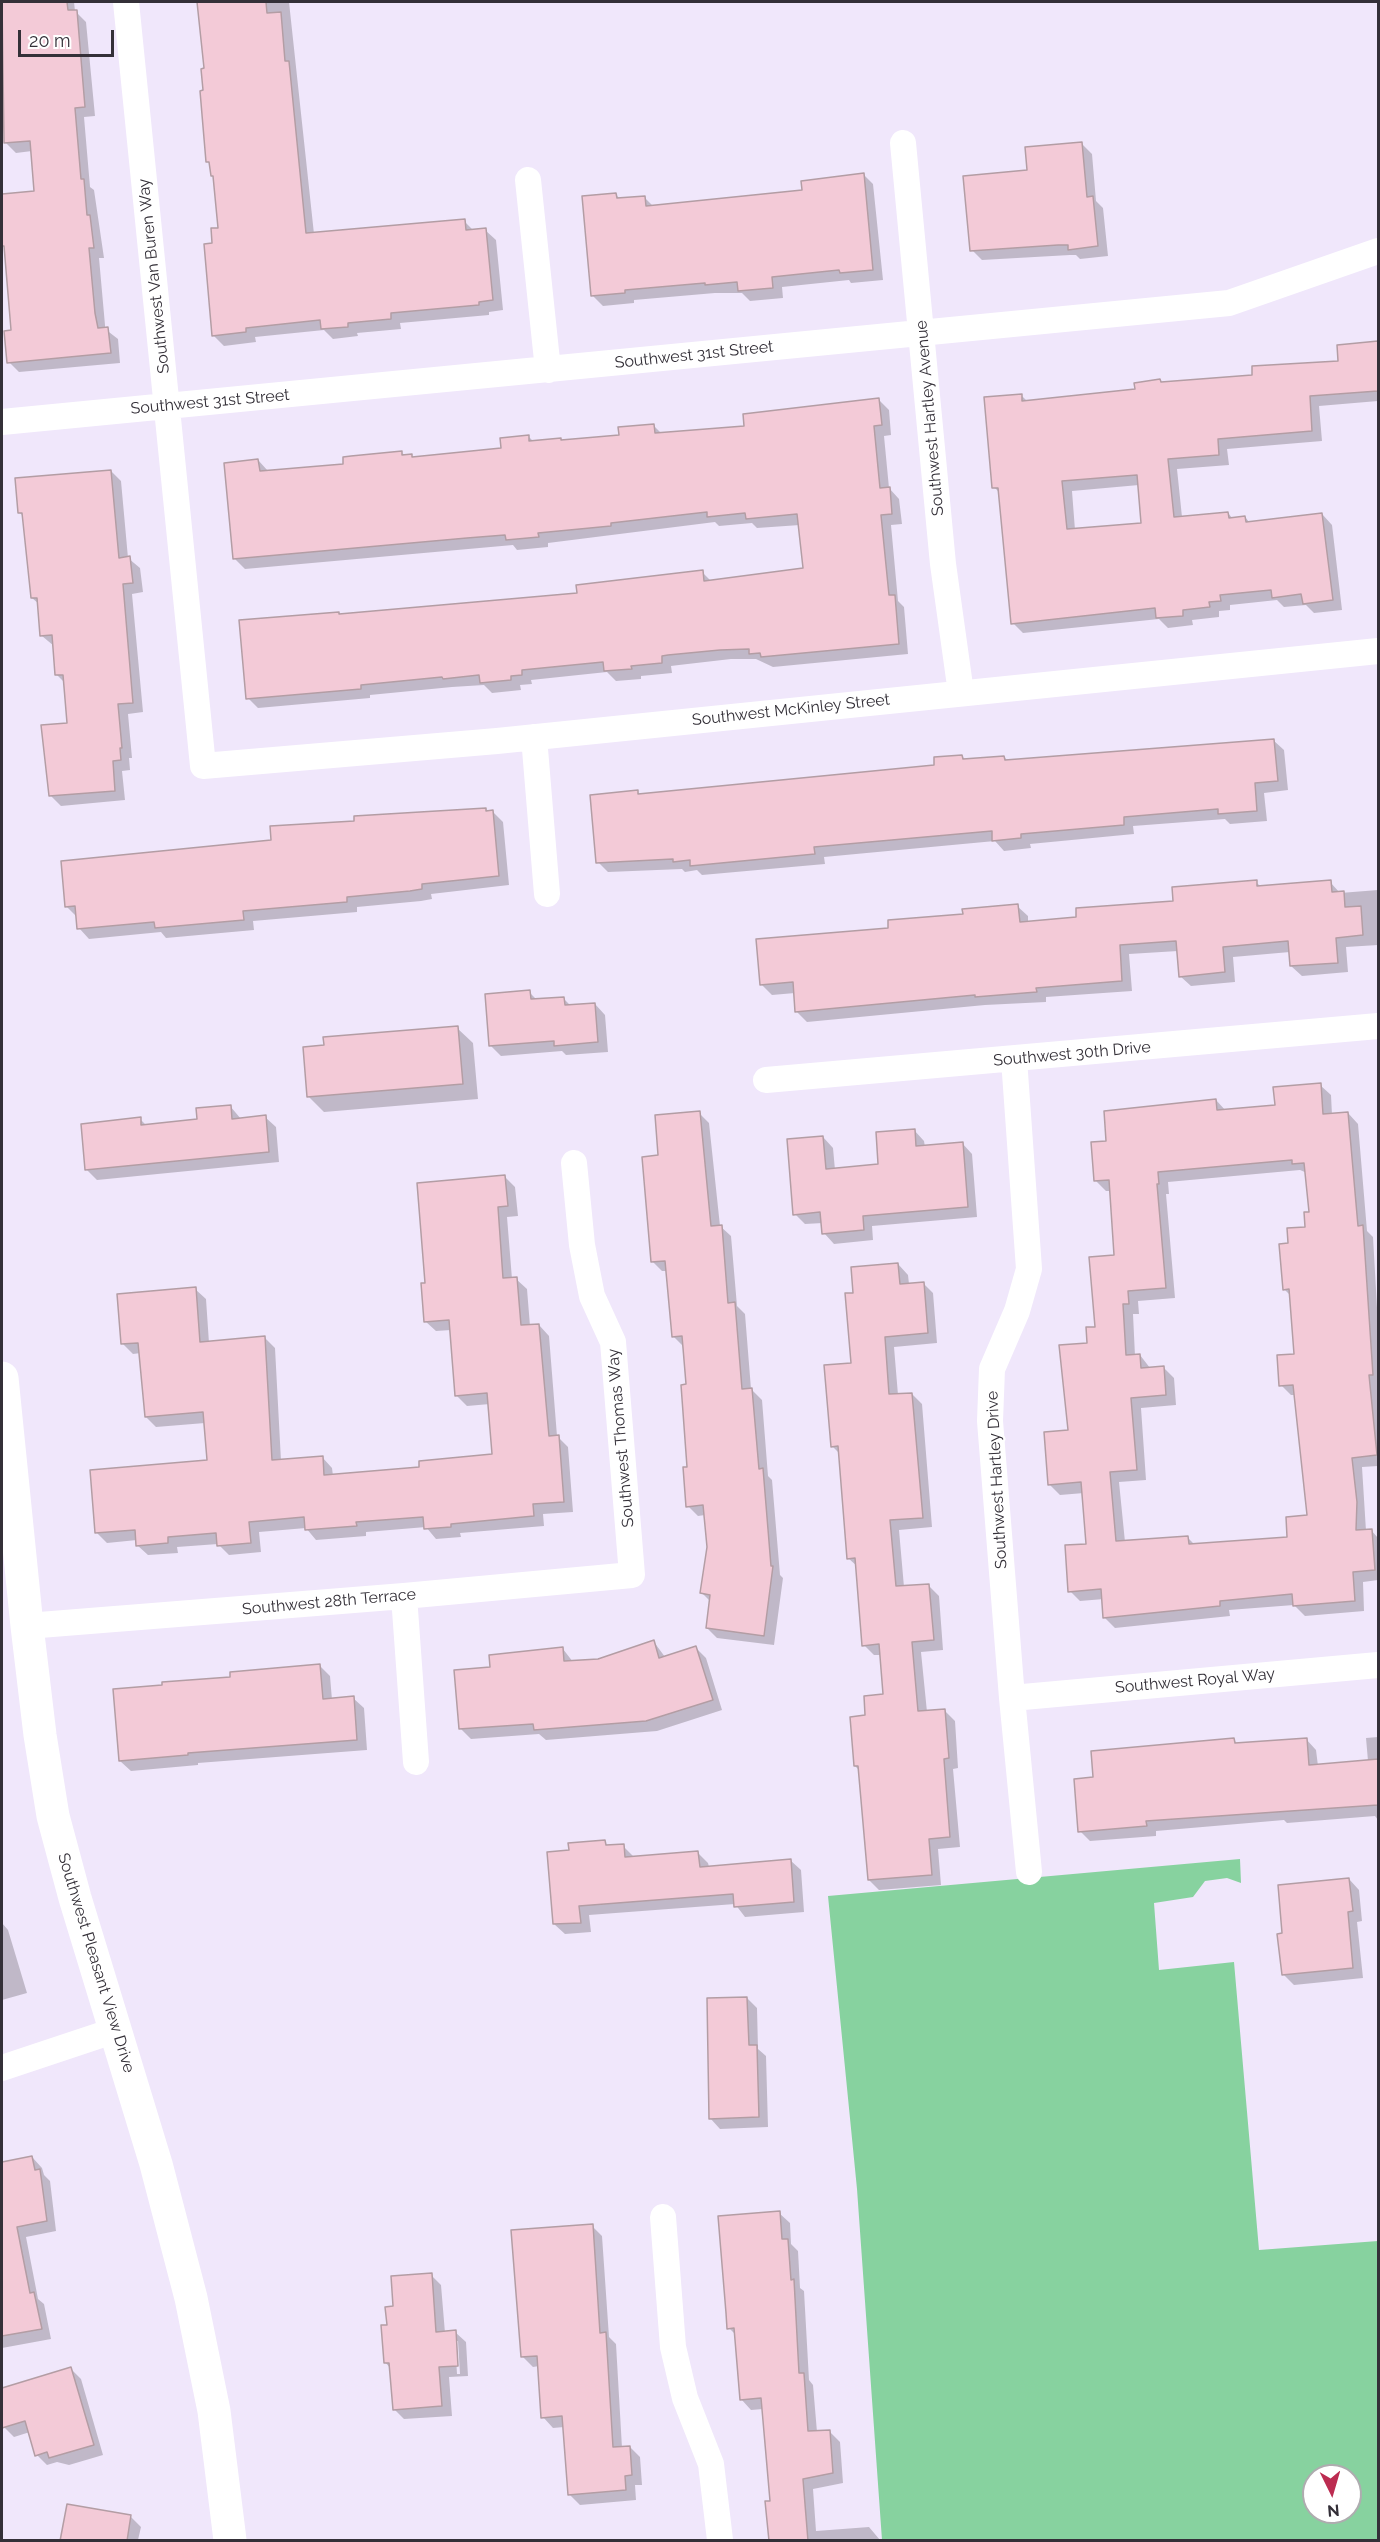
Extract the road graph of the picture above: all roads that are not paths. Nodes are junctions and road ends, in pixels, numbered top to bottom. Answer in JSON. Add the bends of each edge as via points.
{"nodes":[{"id":1,"x":126,"y":2,"type":"edge"},
{"id":2,"x":903,"y":143,"type":"dead end"},
{"id":3,"x":528,"y":180,"type":"dead end"},
{"id":4,"x":1378,"y":251,"type":"edge"},
{"id":5,"x":922,"y":332,"type":"junction"},
{"id":6,"x":548,"y":370,"type":"junction"},
{"id":7,"x":168,"y":406,"type":"junction"},
{"id":8,"x":2,"y":422,"type":"edge"},
{"id":9,"x":1378,"y":651,"type":"edge"},
{"id":10,"x":961,"y":693,"type":"junction"},
{"id":11,"x":534,"y":737,"type":"junction"},
{"id":12,"x":203,"y":766,"type":"joint"},
{"id":13,"x":547,"y":894,"type":"dead end"},
{"id":14,"x":1378,"y":1026,"type":"edge"},
{"id":15,"x":1014,"y":1059,"type":"junction"},
{"id":16,"x":766,"y":1080,"type":"dead end"},
{"id":17,"x":574,"y":1163,"type":"dead end"},
{"id":18,"x":2,"y":1378,"type":"edge"},
{"id":19,"x":632,"y":1575,"type":"joint"},
{"id":20,"x":404,"y":1596,"type":"junction"},
{"id":21,"x":27,"y":1626,"type":"junction"},
{"id":22,"x":1378,"y":1665,"type":"edge"},
{"id":23,"x":1012,"y":1698,"type":"junction"},
{"id":24,"x":416,"y":1762,"type":"dead end"},
{"id":25,"x":1029,"y":1872,"type":"dead end"},
{"id":26,"x":116,"y":2030,"type":"junction"},
{"id":27,"x":2,"y":2068,"type":"edge"},
{"id":28,"x":663,"y":2217,"type":"dead end"},
{"id":29,"x":230,"y":2541,"type":"edge"},
{"id":30,"x":720,"y":2541,"type":"edge"}],
"edges":[{"from":1,"to":7,"type":"street","name":"Southwest Van Buren Way"},
{"from":2,"to":5,"type":"street","name":"Southwest Hartley Avenue"},
{"from":3,"to":6,"type":"street"},
{"from":4,"to":5,"type":"street","name":"Southwest 31st Street","via":[[1229,303]]},
{"from":5,"to":6,"type":"street","name":"Southwest 31st Street"},
{"from":5,"to":10,"type":"street","name":"Southwest Hartley Avenue","via":[[943,564]]},
{"from":6,"to":7,"type":"street","name":"Southwest 31st Street"},
{"from":7,"to":8,"type":"street","name":"Southwest 31st Street"},
{"from":7,"to":12,"type":"street","name":"Southwest Van Buren Way"},
{"from":9,"to":10,"type":"street","name":"Southwest McKinley Street"},
{"from":10,"to":11,"type":"street","name":"Southwest McKinley Street"},
{"from":11,"to":12,"type":"street","name":"Southwest McKinley Street"},
{"from":11,"to":13,"type":"street"},
{"from":14,"to":15,"type":"street","name":"Southwest 30th Drive"},
{"from":15,"to":16,"type":"street","name":"Southwest 30th Drive"},
{"from":15,"to":23,"type":"street","name":"Southwest Hartley Drive","via":[[1029,1269],[1017,1311],[992,1370],[990,1420]]},
{"from":17,"to":19,"type":"street","name":"Southwest Thomas Way","via":[[582,1245],[592,1296],[613,1342]]},
{"from":18,"to":21,"type":"main road","name":"Southwest Pleasant View Drive"},
{"from":19,"to":20,"type":"street","name":"Southwest 28th Terrace"},
{"from":20,"to":21,"type":"street","name":"Southwest 28th Terrace"},
{"from":20,"to":24,"type":"street"},
{"from":21,"to":26,"type":"main road","name":"Southwest Pleasant View Drive","via":[[53,1816]]},
{"from":22,"to":23,"type":"street","name":"Southwest Royal Way"},
{"from":23,"to":25,"type":"street","name":"Southwest Hartley Drive"},
{"from":26,"to":27,"type":"street"},
{"from":26,"to":29,"type":"main road","name":"Southwest Pleasant View Drive","via":[[171,2220],[202,2345],[218,2435]]},
{"from":28,"to":30,"type":"street","via":[[673,2347],[685,2398],[711,2464]]}]}
